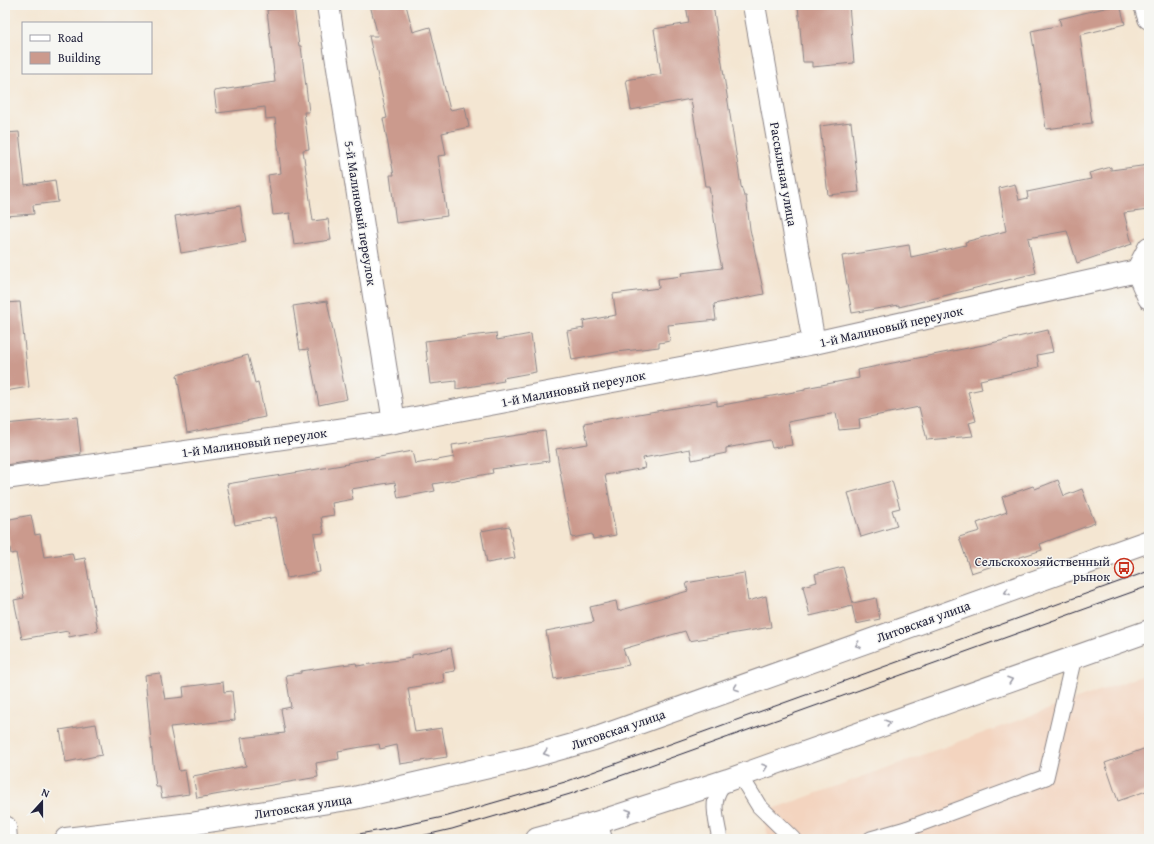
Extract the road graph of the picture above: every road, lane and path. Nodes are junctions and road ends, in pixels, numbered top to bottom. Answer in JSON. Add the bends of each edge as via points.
{"nodes":[{"id":1,"x":328,"y":5,"type":"edge"},
{"id":2,"x":754,"y":5,"type":"edge"},
{"id":3,"x":1145,"y":5,"type":"edge"},
{"id":4,"x":1149,"y":18,"type":"edge"},
{"id":5,"x":1149,"y":248,"type":"edge"},
{"id":6,"x":1137,"y":271,"type":"junction"},
{"id":7,"x":1149,"y":298,"type":"edge"},
{"id":8,"x":814,"y":343,"type":"junction"},
{"id":9,"x":394,"y":422,"type":"junction"},
{"id":10,"x":5,"y":478,"type":"edge"},
{"id":11,"x":1149,"y":541,"type":"edge"},
{"id":12,"x":1149,"y":631,"type":"edge"},
{"id":13,"x":1074,"y":657,"type":"junction"},
{"id":14,"x":734,"y":778,"type":"junction"},
{"id":15,"x":5,"y":827,"type":"edge"},
{"id":16,"x":599,"y":831,"type":"edge"},
{"id":17,"x":907,"y":834,"type":"edge"},
{"id":18,"x":6,"y":839,"type":"edge"},
{"id":19,"x":66,"y":839,"type":"edge"},
{"id":20,"x":537,"y":839,"type":"edge"},
{"id":21,"x":720,"y":839,"type":"edge"},
{"id":22,"x":793,"y":839,"type":"edge"},
{"id":23,"x":871,"y":839,"type":"edge"}],
"edges":[{"from":1,"to":9,"type":"street","name":"5-й Малиновый переулок"},
{"from":2,"to":8,"type":"street","name":"Рассыльная улица"},
{"from":3,"to":4,"type":"street"},
{"from":5,"to":6,"type":"street"},
{"from":6,"to":7,"type":"street"},
{"from":6,"to":8,"type":"street","name":"1-й Малиновый переулок"},
{"from":8,"to":9,"type":"street","name":"1-й Малиновый переулок"},
{"from":9,"to":10,"type":"street","name":"1-й Малиновый переулок"},
{"from":11,"to":19,"type":"street","name":"Литовская улица","one_way":true,"via":[[594,739],[523,759],[354,798],[190,824]]},
{"from":12,"to":13,"type":"street"},
{"from":14,"to":13,"type":"street","one_way":true},
{"from":13,"to":17,"type":"lane","via":[[1046,777]]},
{"from":16,"to":14,"type":"street","one_way":true},
{"from":14,"to":21,"type":"lane","via":[[722,785],[715,802]]},
{"from":14,"to":22,"type":"lane"},
{"from":15,"to":18,"type":"street"},
{"from":16,"to":20,"type":"street"},
{"from":17,"to":23,"type":"lane"}]}
